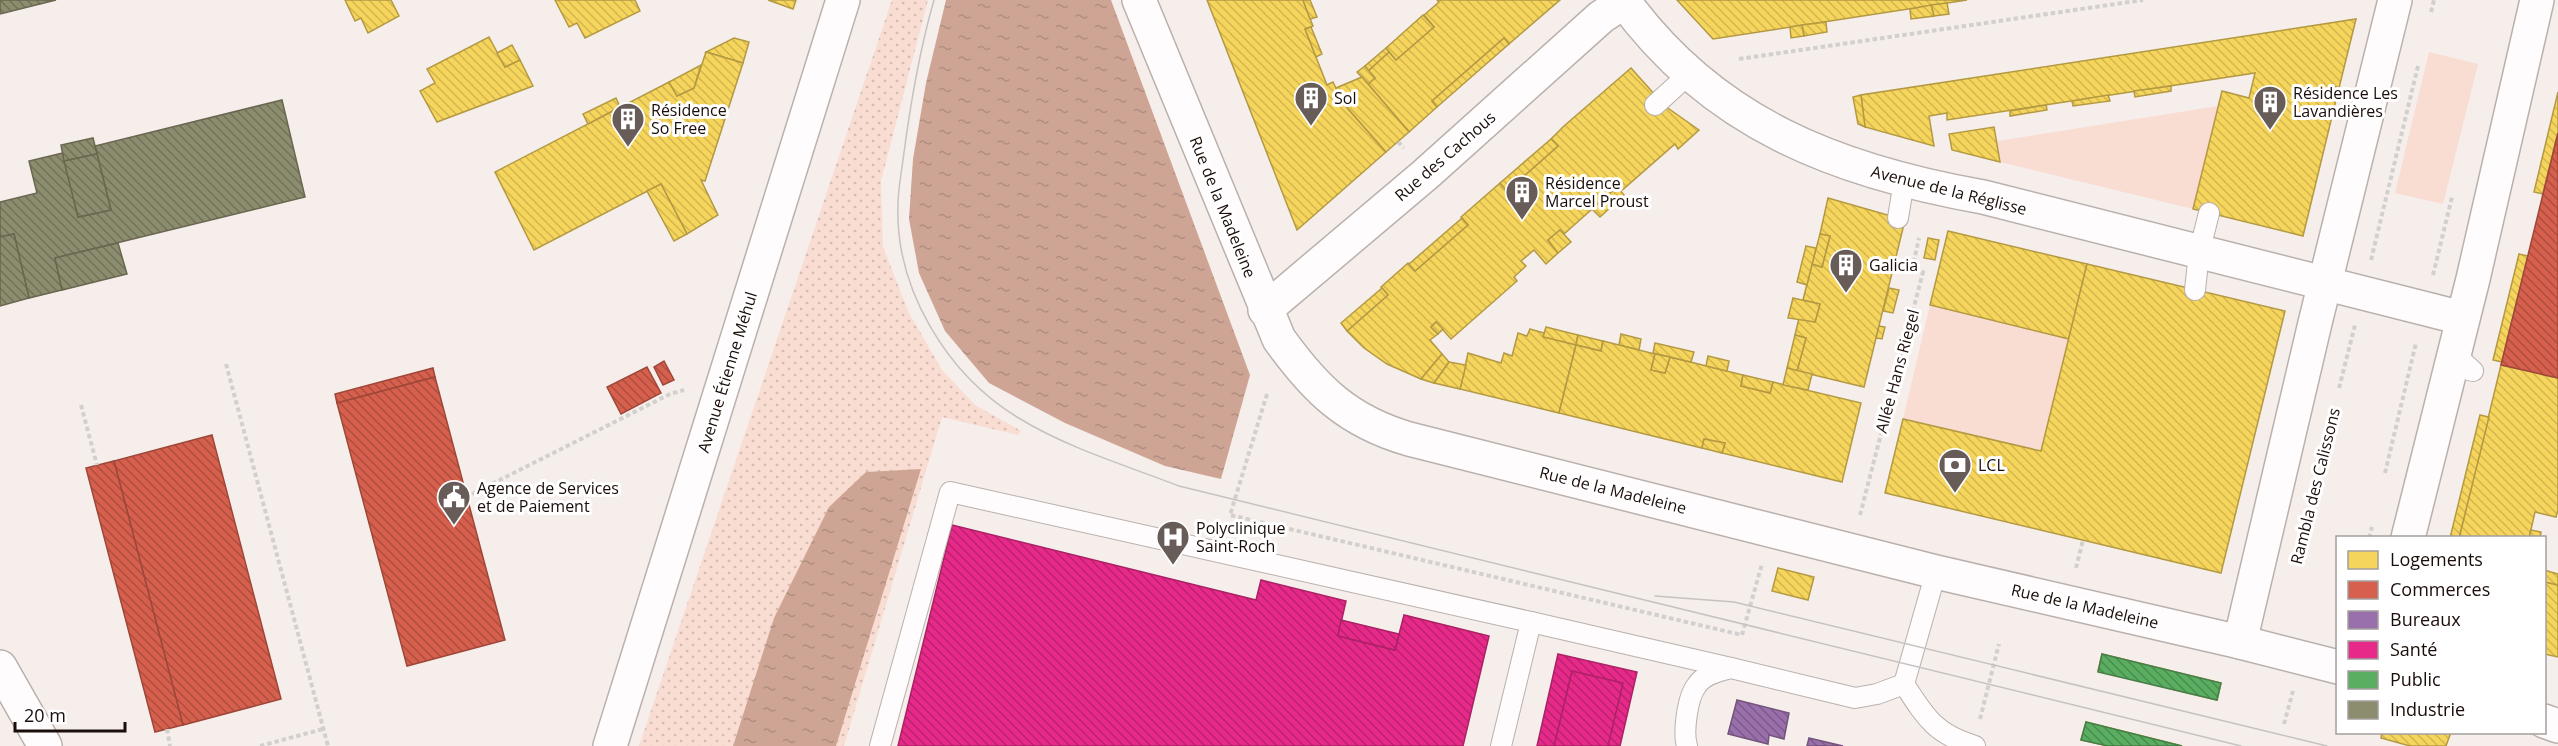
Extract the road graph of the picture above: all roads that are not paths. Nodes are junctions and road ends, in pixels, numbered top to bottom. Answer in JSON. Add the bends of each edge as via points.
{"nodes":[{"id":1,"x":843,"y":0,"type":"edge"},
{"id":2,"x":1139,"y":0,"type":"edge"},
{"id":3,"x":2395,"y":0,"type":"edge"},
{"id":4,"x":2536,"y":0,"type":"edge"},
{"id":5,"x":1624,"y":1,"type":"edge"},
{"id":6,"x":1689,"y":74,"type":"junction"},
{"id":7,"x":1654,"y":105,"type":"dead end"},
{"id":8,"x":1918,"y":184,"type":"junction"},
{"id":9,"x":2209,"y":213,"type":"dead end"},
{"id":10,"x":1898,"y":218,"type":"dead end"},
{"id":11,"x":2199,"y":253,"type":"junction"},
{"id":12,"x":2325,"y":285,"type":"junction"},
{"id":13,"x":2195,"y":290,"type":"dead end"},
{"id":14,"x":1266,"y":310,"type":"junction"},
{"id":15,"x":2463,"y":318,"type":"junction"},
{"id":16,"x":2408,"y":536,"type":"edge"},
{"id":17,"x":1936,"y":572,"type":"junction"},
{"id":18,"x":1531,"y":622,"type":"junction"},
{"id":19,"x":2241,"y":642,"type":"junction"},
{"id":20,"x":0,"y":667,"type":"edge"},
{"id":21,"x":2336,"y":667,"type":"edge"},
{"id":22,"x":1731,"y":668,"type":"junction"},
{"id":23,"x":1904,"y":684,"type":"junction"},
{"id":24,"x":610,"y":745,"type":"edge"},
{"id":25,"x":45,"y":746,"type":"edge"},
{"id":26,"x":880,"y":746,"type":"edge"},
{"id":27,"x":1501,"y":746,"type":"edge"},
{"id":28,"x":1687,"y":746,"type":"edge"},
{"id":29,"x":1975,"y":746,"type":"edge"}],
"edges":[{"from":1,"to":24,"type":"street","name":"Avenue Étienne Méhul"},
{"from":2,"to":14,"type":"street","name":"Rue de la Madeleine"},
{"from":3,"to":12,"type":"street"},
{"from":4,"to":15,"type":"street"},
{"from":5,"to":6,"type":"street","name":"Avenue de la Réglisse"},
{"from":5,"to":14,"type":"street","name":"Rue des Cachous"},
{"from":6,"to":7,"type":"lane"},
{"from":6,"to":8,"type":"street","name":"Avenue de la Réglisse","via":[[1722,100],[1793,143],[1849,165]]},
{"from":8,"to":10,"type":"lane"},
{"from":8,"to":11,"type":"street","name":"Avenue de la Réglisse"},
{"from":9,"to":11,"type":"lane"},
{"from":11,"to":12,"type":"street","name":"Avenue de la Réglisse"},
{"from":11,"to":13,"type":"lane"},
{"from":12,"to":15,"type":"street"},
{"from":12,"to":19,"type":"street"},
{"from":14,"to":17,"type":"street","name":"Rue de la Madeleine","via":[[1279,339],[1305,375],[1334,403],[1394,435]]},
{"from":15,"to":16,"type":"street","via":[[2457,364]]},
{"from":17,"to":19,"type":"street","name":"Rue de la Madeleine"},
{"from":17,"to":23,"type":"lane"},
{"from":18,"to":22,"type":"lane"},
{"from":18,"to":26,"type":"lane","via":[[950,492]]},
{"from":18,"to":27,"type":"lane"},
{"from":19,"to":21,"type":"street","name":"Rue de la Madeleine"},
{"from":20,"to":25,"type":"street"},
{"from":22,"to":23,"type":"lane","via":[[1856,698]]},
{"from":22,"to":28,"type":"lane","via":[[1715,671],[1697,685],[1686,715]]},
{"from":23,"to":29,"type":"lane","via":[[1933,725],[1949,737]]}]}
